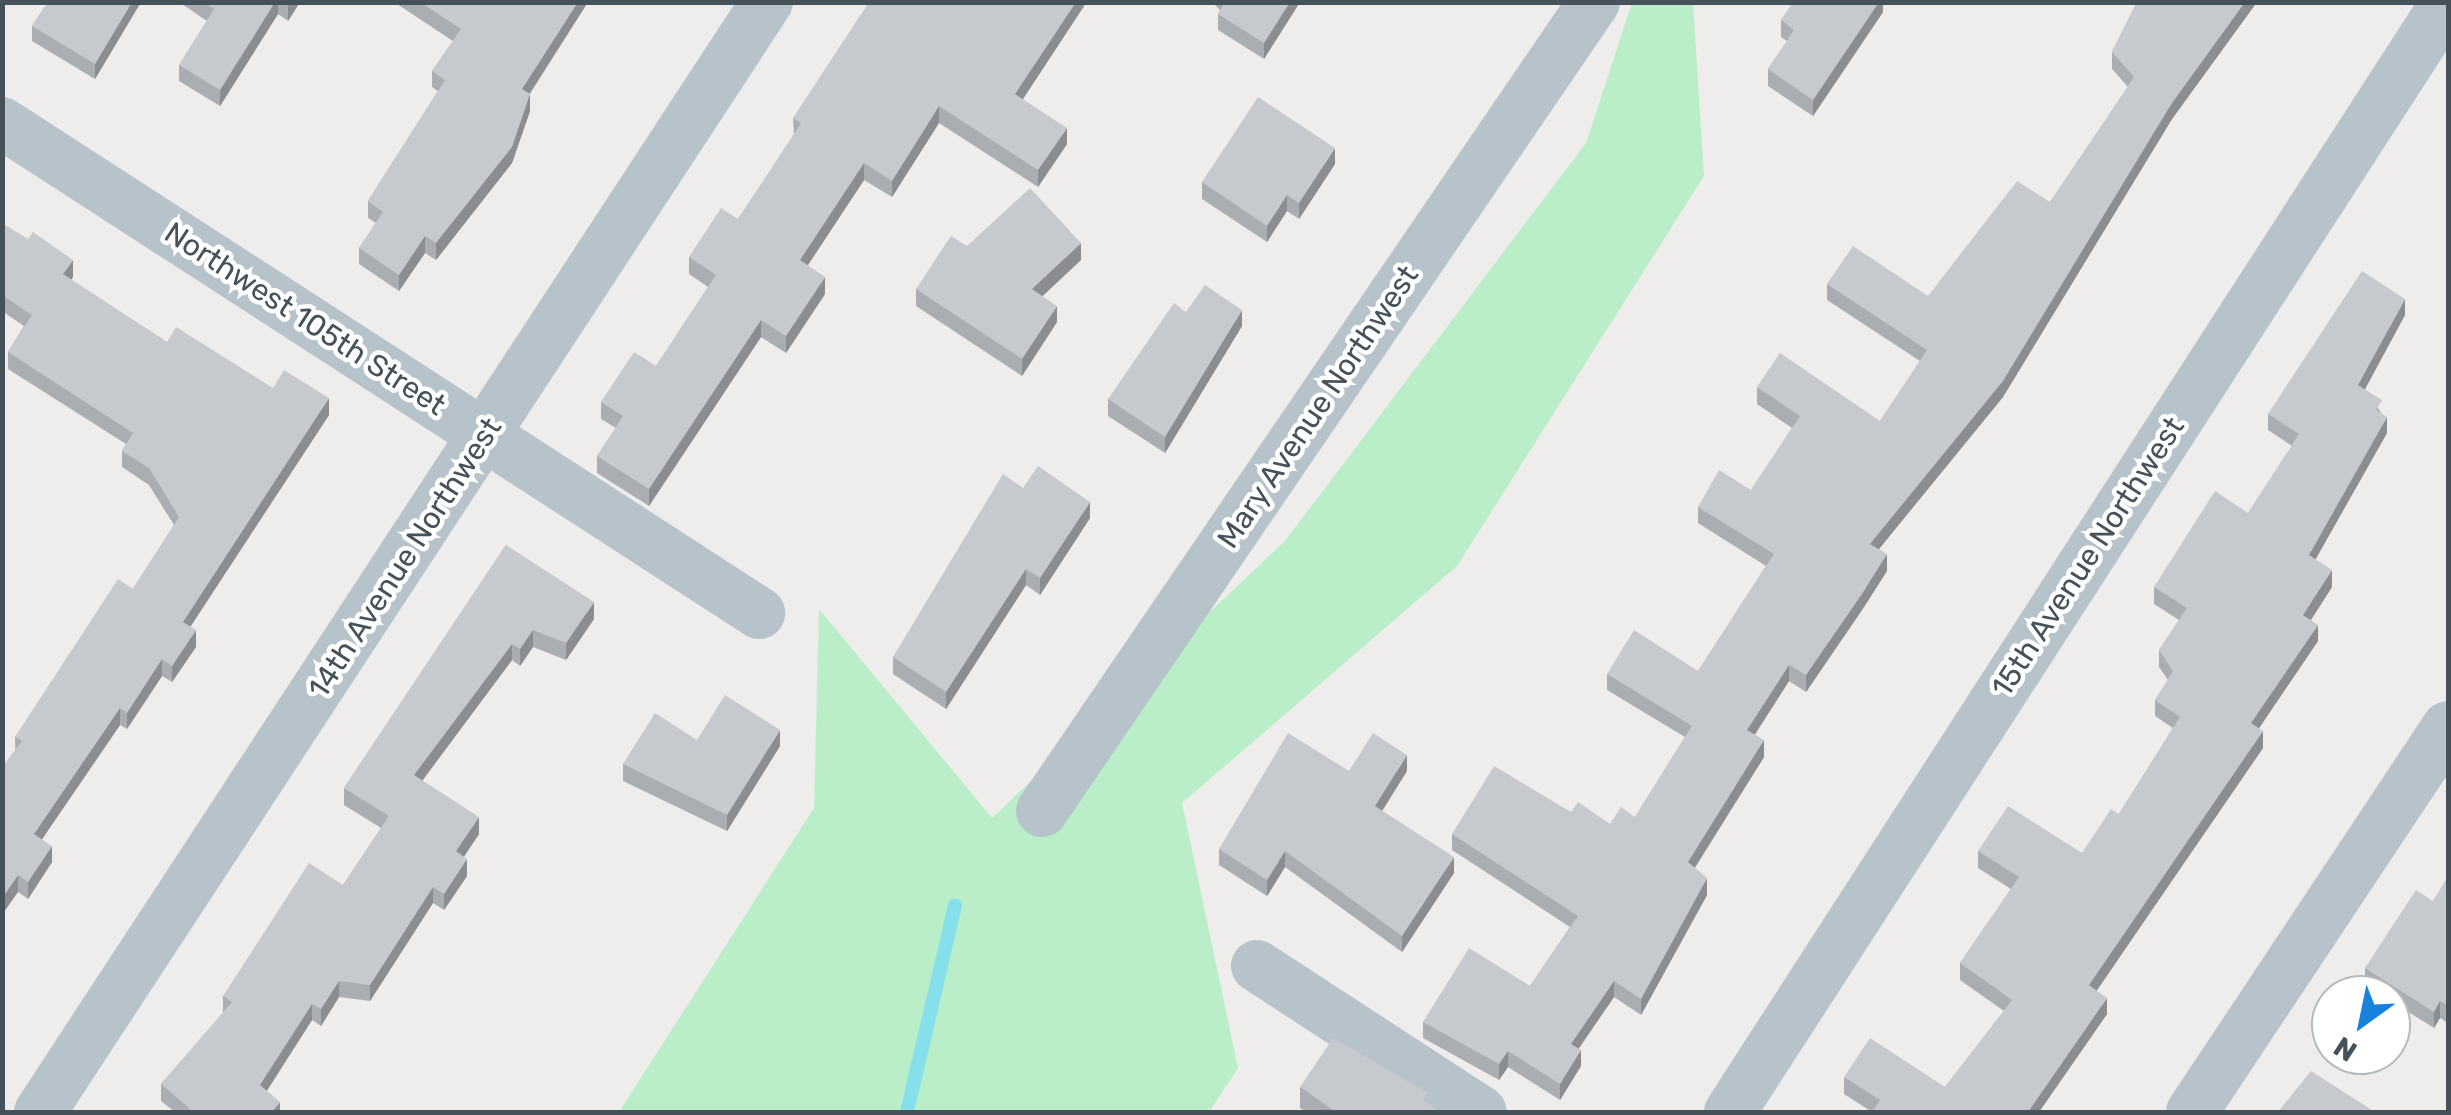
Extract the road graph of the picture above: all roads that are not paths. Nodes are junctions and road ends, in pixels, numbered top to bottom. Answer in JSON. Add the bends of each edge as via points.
{"nodes":[{"id":1,"x":767,"y":2,"type":"edge"},
{"id":2,"x":1594,"y":2,"type":"edge"},
{"id":3,"x":2447,"y":2,"type":"edge"},
{"id":4,"x":2,"y":123,"type":"edge"},
{"id":5,"x":485,"y":436,"type":"junction"},
{"id":6,"x":759,"y":613,"type":"dead end"},
{"id":7,"x":2448,"y":728,"type":"edge"},
{"id":8,"x":1042,"y":811,"type":"dead end"},
{"id":9,"x":1256,"y":966,"type":"dead end"},
{"id":10,"x":40,"y":1112,"type":"edge"},
{"id":11,"x":1481,"y":1112,"type":"edge"},
{"id":12,"x":1730,"y":1112,"type":"edge"},
{"id":13,"x":2192,"y":1112,"type":"edge"}],
"edges":[{"from":1,"to":5,"type":"street","name":"14th Avenue Northwest"},
{"from":2,"to":8,"type":"street","name":"Mary Avenue Northwest"},
{"from":3,"to":12,"type":"street","name":"15th Avenue Northwest"},
{"from":4,"to":5,"type":"street","name":"Northwest 105th Street"},
{"from":5,"to":6,"type":"street","name":"Northwest 105th Street"},
{"from":5,"to":10,"type":"street","name":"14th Avenue Northwest"},
{"from":7,"to":13,"type":"street"},
{"from":9,"to":11,"type":"street"}]}
